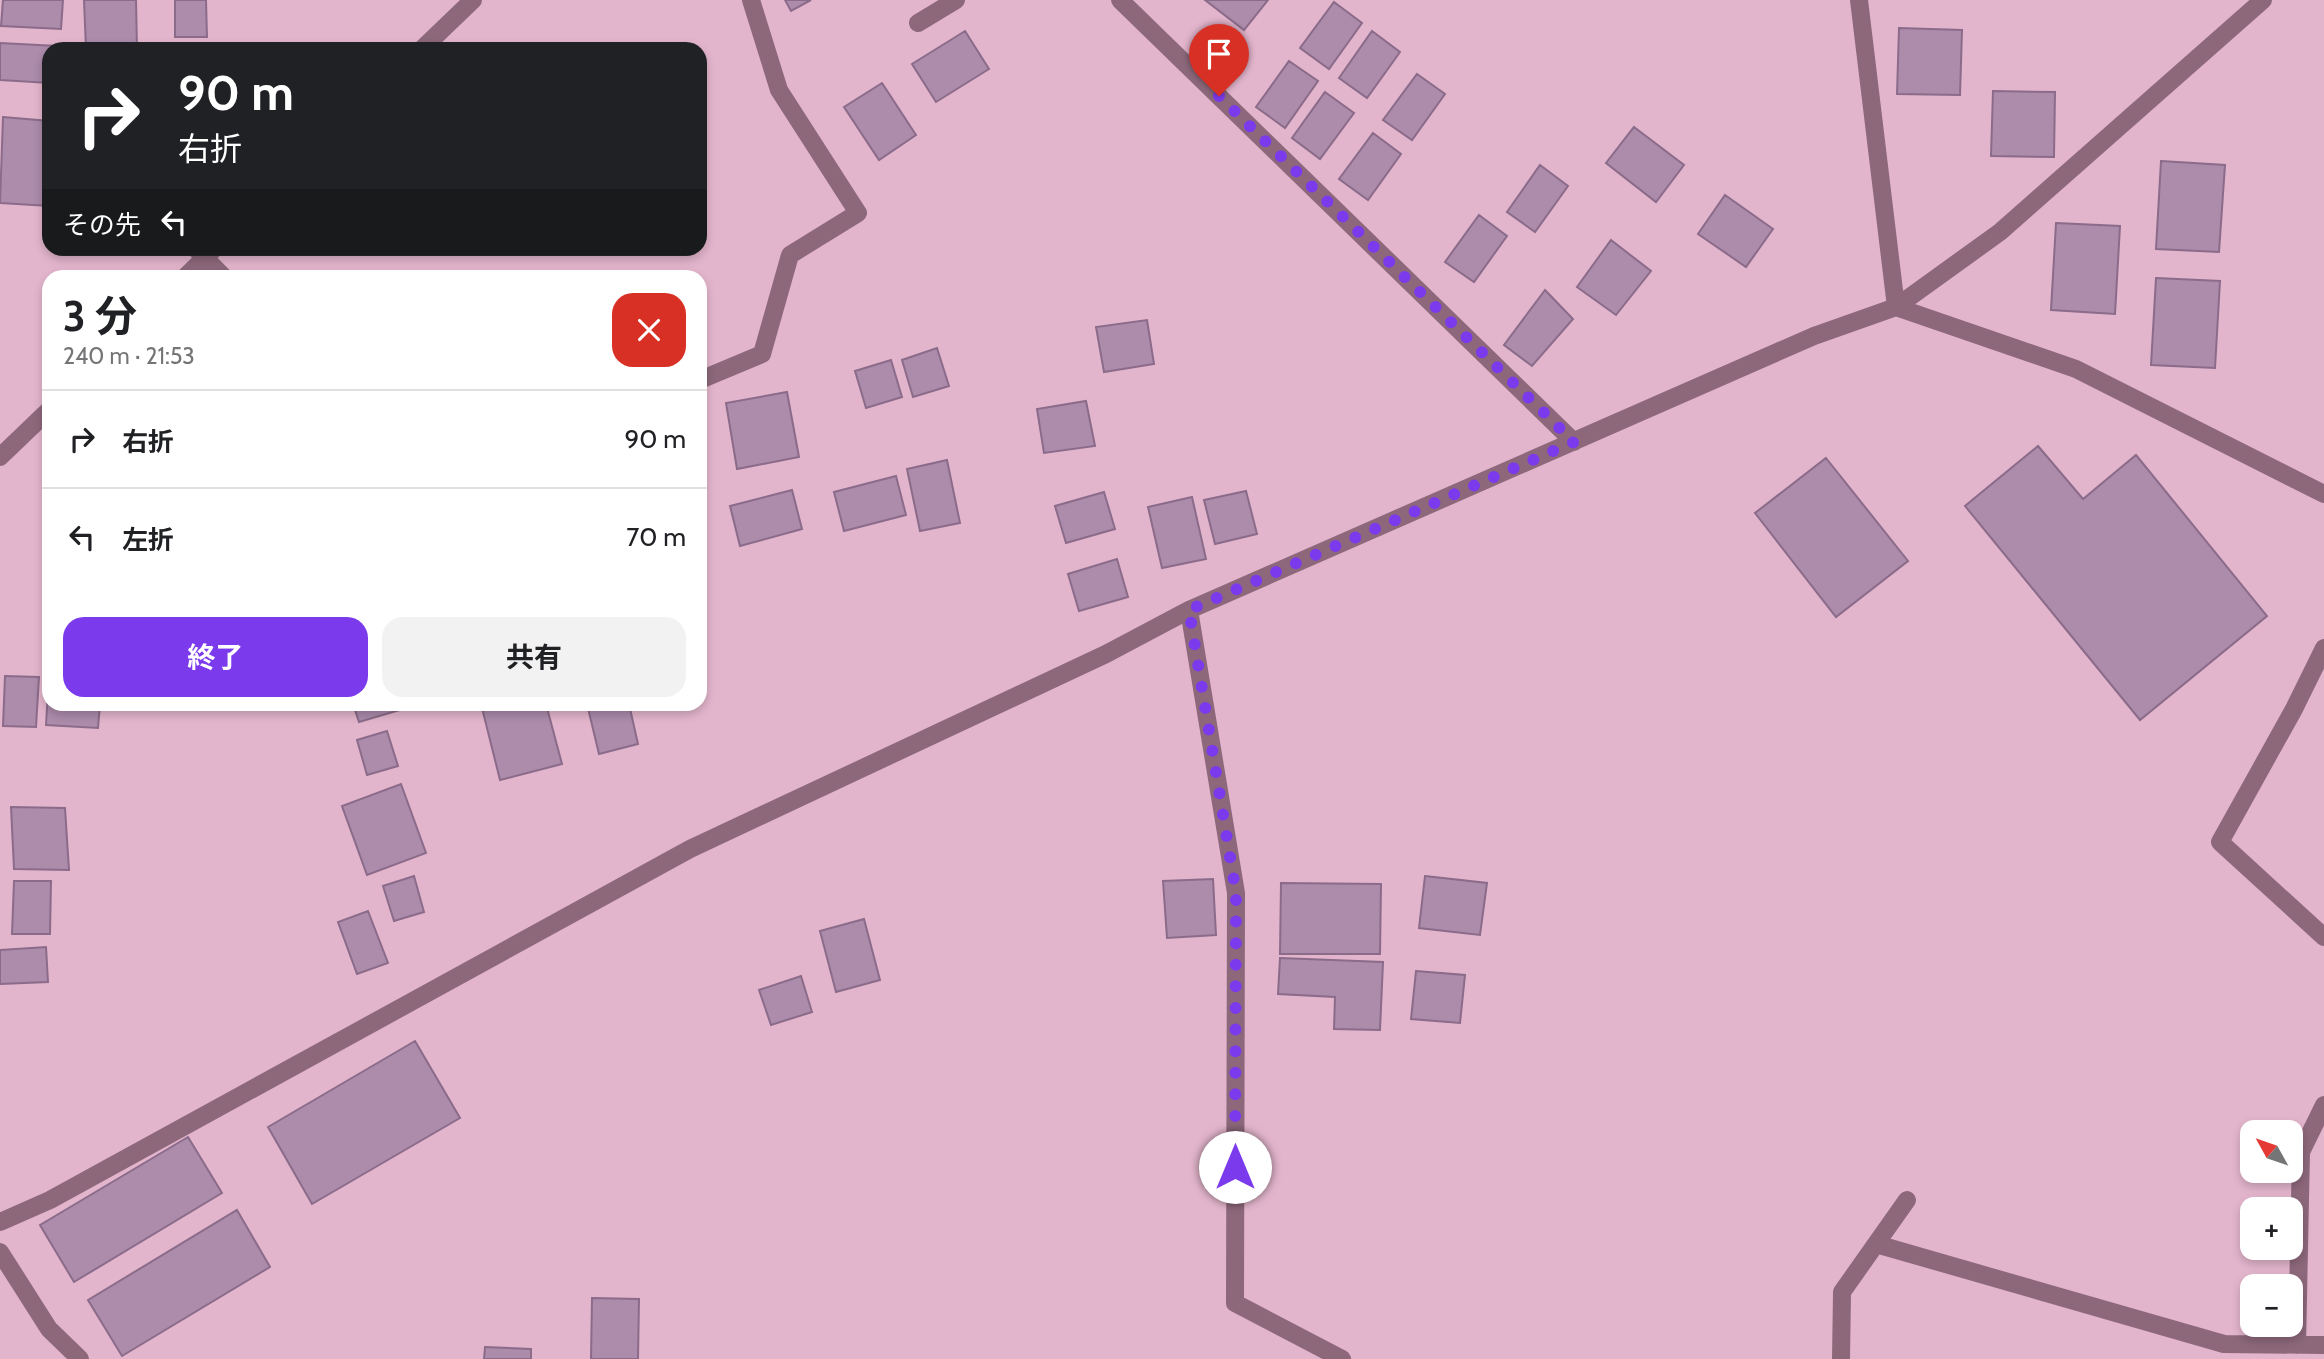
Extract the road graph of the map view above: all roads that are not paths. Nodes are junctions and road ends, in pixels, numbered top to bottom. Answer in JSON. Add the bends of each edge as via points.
{"nodes":[{"id":1,"x":473,"y":0,"type":"edge"},
{"id":2,"x":751,"y":0,"type":"edge"},
{"id":3,"x":956,"y":0,"type":"edge"},
{"id":4,"x":1120,"y":0,"type":"edge"},
{"id":5,"x":1859,"y":0,"type":"edge"},
{"id":6,"x":2263,"y":0,"type":"edge"},
{"id":7,"x":918,"y":23,"type":"dead end"},
{"id":8,"x":429,"y":42,"type":"edge"},
{"id":9,"x":202,"y":256,"type":"edge"},
{"id":10,"x":191,"y":270,"type":"edge"},
{"id":11,"x":1896,"y":307,"type":"junction"},
{"id":12,"x":707,"y":377,"type":"edge"},
{"id":13,"x":42,"y":417,"type":"edge"},
{"id":14,"x":1574,"y":442,"type":"junction"},
{"id":15,"x":0,"y":457,"type":"edge"},
{"id":16,"x":2324,"y":494,"type":"edge"},
{"id":17,"x":1189,"y":610,"type":"junction"},
{"id":18,"x":2324,"y":649,"type":"edge"},
{"id":19,"x":2324,"y":937,"type":"edge"},
{"id":20,"x":2324,"y":1105,"type":"edge"},
{"id":21,"x":1907,"y":1200,"type":"dead end"},
{"id":22,"x":0,"y":1222,"type":"edge"},
{"id":23,"x":1876,"y":1244,"type":"junction"},
{"id":24,"x":0,"y":1252,"type":"edge"},
{"id":25,"x":2297,"y":1345,"type":"junction"},
{"id":26,"x":2324,"y":1345,"type":"edge"},
{"id":27,"x":80,"y":1359,"type":"edge"},
{"id":28,"x":1342,"y":1359,"type":"edge"},
{"id":29,"x":1841,"y":1359,"type":"edge"}],
"edges":[{"from":1,"to":8,"type":"street"},
{"from":2,"to":12,"type":"street","via":[[779,90],[858,213],[790,255],[762,354]]},
{"from":3,"to":7,"type":"street"},
{"from":4,"to":14,"type":"street"},
{"from":5,"to":11,"type":"street"},
{"from":6,"to":11,"type":"street","via":[[2000,232]]},
{"from":9,"to":10,"type":"street"},
{"from":11,"to":14,"type":"street","via":[[1814,336]]},
{"from":11,"to":16,"type":"street","via":[[2076,369]]},
{"from":13,"to":15,"type":"street"},
{"from":14,"to":17,"type":"street"},
{"from":17,"to":22,"type":"street","via":[[1106,654],[690,849],[50,1200]]},
{"from":17,"to":28,"type":"street","via":[[1236,893],[1235,1303]]},
{"from":18,"to":19,"type":"street","via":[[2220,842]]},
{"from":20,"to":25,"type":"street","via":[[2301,1152]]},
{"from":21,"to":23,"type":"street"},
{"from":23,"to":25,"type":"street","via":[[2224,1344]]},
{"from":23,"to":29,"type":"street","via":[[1842,1292]]},
{"from":24,"to":27,"type":"street","via":[[48,1329]]},
{"from":25,"to":26,"type":"street"}]}
